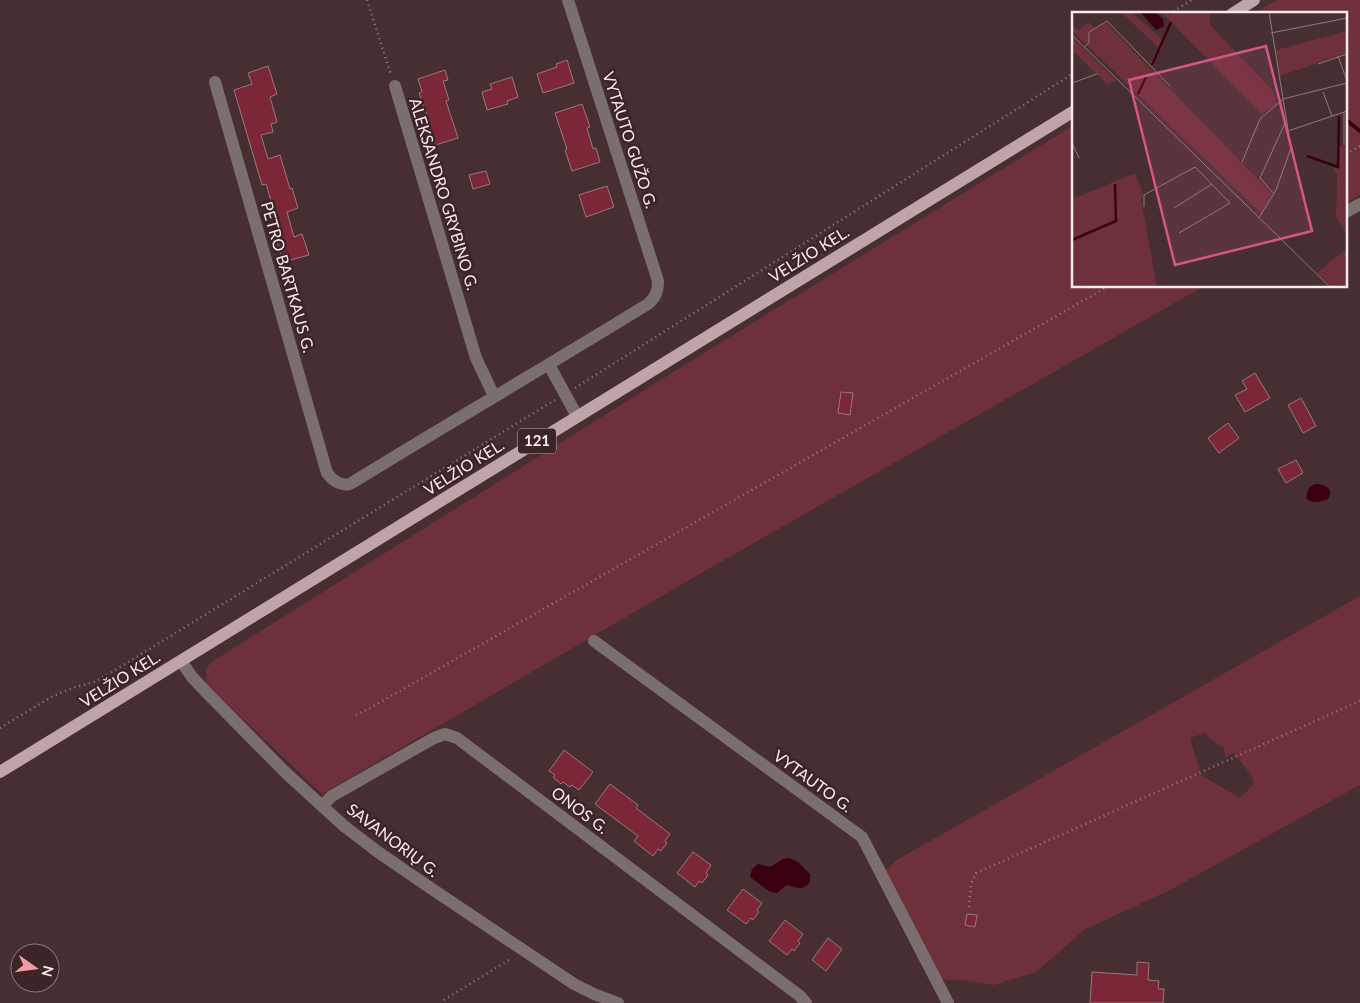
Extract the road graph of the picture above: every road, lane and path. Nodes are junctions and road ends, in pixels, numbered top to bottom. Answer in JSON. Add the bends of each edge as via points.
{"nodes":[{"id":1,"x":367,"y":0,"type":"edge"},
{"id":2,"x":568,"y":0,"type":"edge"},
{"id":3,"x":1192,"y":0,"type":"edge"},
{"id":4,"x":1254,"y":0,"type":"edge"},
{"id":5,"x":1172,"y":12,"type":"edge"},
{"id":6,"x":1235,"y":12,"type":"edge"},
{"id":7,"x":1072,"y":74,"type":"edge"},
{"id":8,"x":215,"y":82,"type":"dead end"},
{"id":9,"x":395,"y":86,"type":"joint"},
{"id":10,"x":1072,"y":112,"type":"edge"},
{"id":11,"x":1360,"y":146,"type":"edge"},
{"id":12,"x":1348,"y":153,"type":"edge"},
{"id":13,"x":1360,"y":204,"type":"edge"},
{"id":14,"x":1348,"y":211,"type":"edge"},
{"id":15,"x":1106,"y":288,"type":"edge"},
{"id":16,"x":549,"y":365,"type":"junction"},
{"id":17,"x":564,"y":394,"type":"junction"},
{"id":18,"x":494,"y":396,"type":"junction"},
{"id":19,"x":577,"y":416,"type":"junction"},
{"id":20,"x":594,"y":641,"type":"dead end"},
{"id":21,"x":181,"y":661,"type":"junction"},
{"id":22,"x":1360,"y":701,"type":"edge"},
{"id":23,"x":356,"y":715,"type":"dead end"},
{"id":24,"x":0,"y":728,"type":"edge"},
{"id":25,"x":0,"y":772,"type":"edge"},
{"id":26,"x":322,"y":806,"type":"junction"},
{"id":27,"x":969,"y":907,"type":"dead end"},
{"id":28,"x":524,"y":951,"type":"junction"},
{"id":29,"x":444,"y":1000,"type":"dead end"},
{"id":30,"x":618,"y":1003,"type":"edge"},
{"id":31,"x":806,"y":1003,"type":"edge"},
{"id":32,"x":948,"y":1003,"type":"edge"}],
"edges":[{"from":1,"to":9,"type":"path","name":"ALEKSANDRO GRYBINO G."},
{"from":2,"to":16,"type":"street","name":"VYTAUTO GUŽO G.","via":[[658,281],[658,291],[648,304]]},
{"from":3,"to":5,"type":"path"},
{"from":4,"to":6,"type":"main road"},
{"from":7,"to":17,"type":"path"},
{"from":8,"to":18,"type":"street","name":"PETRO BARTKAUS G.","via":[[327,473],[332,479],[338,484],[350,484]]},
{"from":9,"to":18,"type":"street","name":"ALEKSANDRO GRYBINO G.","via":[[476,358]]},
{"from":10,"to":19,"type":"main road","name":"VELŽIO KEL.","number":"121"},
{"from":11,"to":12,"type":"path"},
{"from":13,"to":14,"type":"street"},
{"from":15,"to":23,"type":"path"},
{"from":16,"to":17,"type":"street"},
{"from":16,"to":18,"type":"street"},
{"from":17,"to":19,"type":"street"},
{"from":17,"to":24,"type":"path","via":[[112,672],[53,696]]},
{"from":19,"to":21,"type":"main road","name":"VELŽIO KEL.","number":"121"},
{"from":20,"to":32,"type":"street","name":"VYTAUTO G.","via":[[862,837]]},
{"from":21,"to":25,"type":"main road","name":"VELŽIO KEL.","number":"121"},
{"from":21,"to":26,"type":"street","name":"SAVANORIŲ G.","via":[[210,696]]},
{"from":22,"to":27,"type":"path","via":[[976,874],[971,884]]},
{"from":26,"to":28,"type":"street","name":"SAVANORIŲ G.","via":[[378,852]]},
{"from":26,"to":31,"type":"street","name":"ONOS G.","via":[[332,796],[434,738],[445,734],[457,738]]},
{"from":28,"to":29,"type":"path"},
{"from":28,"to":30,"type":"street","name":"SAVANORIŲ G.","via":[[574,984]]}]}
